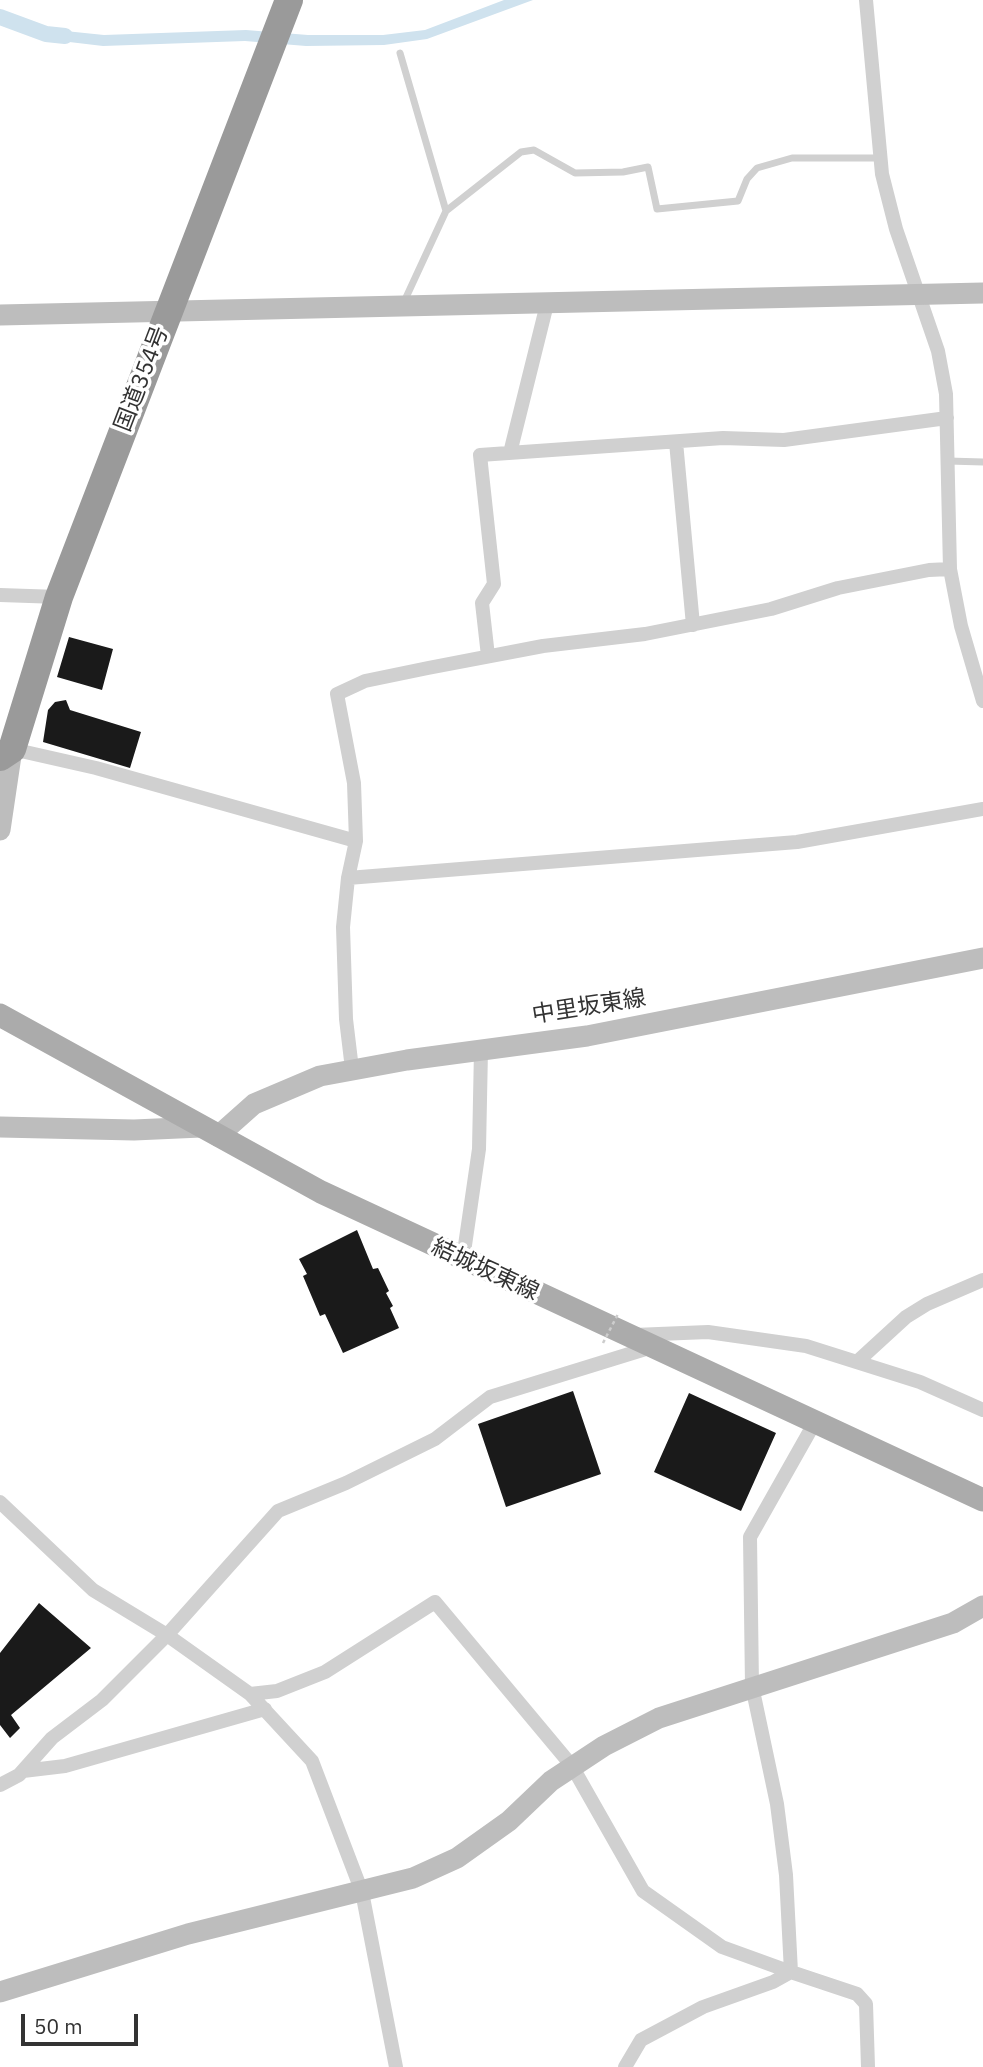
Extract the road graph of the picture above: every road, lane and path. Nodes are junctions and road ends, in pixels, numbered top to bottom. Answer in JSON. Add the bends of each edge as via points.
{"nodes":[{"id":1,"x":289,"y":0,"type":"edge"},
{"id":2,"x":866,"y":0,"type":"edge"},
{"id":3,"x":400,"y":53,"type":"dead end"},
{"id":4,"x":880,"y":158,"type":"junction"},
{"id":5,"x":446,"y":211,"type":"junction"},
{"id":6,"x":983,"y":293,"type":"edge"},
{"id":7,"x":920,"y":294,"type":"junction"},
{"id":8,"x":547,"y":304,"type":"junction"},
{"id":9,"x":401,"y":307,"type":"junction"},
{"id":10,"x":167,"y":314,"type":"junction"},
{"id":11,"x":0,"y":315,"type":"edge"},
{"id":12,"x":947,"y":418,"type":"junction"},
{"id":13,"x":676,"y":442,"type":"junction"},
{"id":14,"x":510,"y":453,"type":"junction"},
{"id":15,"x":948,"y":461,"type":"junction"},
{"id":16,"x":983,"y":462,"type":"edge"},
{"id":17,"x":950,"y":569,"type":"junction"},
{"id":18,"x":0,"y":595,"type":"edge"},
{"id":19,"x":58,"y":597,"type":"junction"},
{"id":20,"x":693,"y":625,"type":"junction"},
{"id":21,"x":488,"y":656,"type":"junction"},
{"id":22,"x":983,"y":701,"type":"edge"},
{"id":23,"x":6,"y":753,"type":"edge"},
{"id":24,"x":983,"y":809,"type":"edge"},
{"id":25,"x":0,"y":830,"type":"edge"},
{"id":26,"x":356,"y":841,"type":"junction"},
{"id":27,"x":348,"y":878,"type":"junction"},
{"id":28,"x":983,"y":958,"type":"edge"},
{"id":29,"x":0,"y":1015,"type":"edge"},
{"id":30,"x":481,"y":1050,"type":"junction"},
{"id":31,"x":352,"y":1069,"type":"junction"},
{"id":32,"x":0,"y":1127,"type":"edge"},
{"id":33,"x":210,"y":1132,"type":"junction"},
{"id":34,"x":463,"y":1259,"type":"junction"},
{"id":35,"x":983,"y":1280,"type":"edge"},
{"id":36,"x":619,"y":1312,"type":"dead end"},
{"id":37,"x":626,"y":1335,"type":"junction"},
{"id":38,"x":603,"y":1343,"type":"dead end"},
{"id":39,"x":652,"y":1347,"type":"junction"},
{"id":40,"x":858,"y":1361,"type":"junction"},
{"id":41,"x":983,"y":1410,"type":"edge"},
{"id":42,"x":816,"y":1422,"type":"junction"},
{"id":43,"x":983,"y":1500,"type":"edge"},
{"id":44,"x":0,"y":1502,"type":"edge"},
{"id":45,"x":983,"y":1606,"type":"edge"},
{"id":46,"x":167,"y":1635,"type":"junction"},
{"id":47,"x":752,"y":1686,"type":"junction"},
{"id":48,"x":250,"y":1695,"type":"junction"},
{"id":49,"x":265,"y":1709,"type":"junction"},
{"id":50,"x":572,"y":1766,"type":"junction"},
{"id":51,"x":23,"y":1771,"type":"junction"},
{"id":52,"x":0,"y":1785,"type":"edge"},
{"id":53,"x":362,"y":1892,"type":"junction"},
{"id":54,"x":791,"y":1972,"type":"junction"},
{"id":55,"x":0,"y":1992,"type":"edge"},
{"id":56,"x":396,"y":2067,"type":"edge"},
{"id":57,"x":625,"y":2067,"type":"edge"},
{"id":58,"x":869,"y":2067,"type":"edge"}],
"edges":[{"from":1,"to":10,"type":"highway","name":"国道354号"},
{"from":2,"to":4,"type":"street"},
{"from":3,"to":5,"type":"lane"},
{"from":4,"to":5,"type":"lane","via":[[792,158],[757,167],[738,201],[657,209],[648,167],[575,173],[534,150],[521,152]]},
{"from":4,"to":7,"type":"street","via":[[896,229]]},
{"from":5,"to":9,"type":"lane"},
{"from":6,"to":7,"type":"street"},
{"from":7,"to":8,"type":"street"},
{"from":7,"to":12,"type":"street","via":[[938,351]]},
{"from":8,"to":9,"type":"street"},
{"from":8,"to":14,"type":"street"},
{"from":9,"to":10,"type":"street"},
{"from":10,"to":11,"type":"street"},
{"from":10,"to":19,"type":"highway","name":"国道354号"},
{"from":12,"to":13,"type":"street","via":[[784,440]]},
{"from":12,"to":15,"type":"street"},
{"from":13,"to":14,"type":"street"},
{"from":13,"to":20,"type":"street"},
{"from":14,"to":21,"type":"street","via":[[480,455],[494,584],[482,603]]},
{"from":15,"to":16,"type":"lane"},
{"from":15,"to":17,"type":"street"},
{"from":17,"to":20,"type":"street","via":[[838,588],[771,609]]},
{"from":17,"to":22,"type":"street"},
{"from":18,"to":19,"type":"street"},
{"from":19,"to":23,"type":"highway","name":"国道354号"},
{"from":20,"to":21,"type":"street"},
{"from":21,"to":26,"type":"street","via":[[365,681],[337,694],[355,783]]},
{"from":23,"to":25,"type":"street"},
{"from":23,"to":26,"type":"street","via":[[109,772]]},
{"from":24,"to":27,"type":"street","via":[[797,842]]},
{"from":26,"to":27,"type":"street"},
{"from":27,"to":31,"type":"street","via":[[343,927]]},
{"from":28,"to":30,"type":"street","name":"中里坂東線","via":[[587,1036]]},
{"from":29,"to":33,"type":"main road","name":"結城坂東線"},
{"from":30,"to":31,"type":"street","name":"中里坂東線"},
{"from":30,"to":34,"type":"street","via":[[479,1149]]},
{"from":31,"to":33,"type":"street","name":"中里坂東線","via":[[320,1076],[254,1104]]},
{"from":32,"to":33,"type":"street"},
{"from":33,"to":34,"type":"main road","name":"結城坂東線","via":[[321,1192]]},
{"from":34,"to":37,"type":"main road","name":"結城坂東線"},
{"from":35,"to":40,"type":"street","via":[[905,1317]]},
{"from":36,"to":38,"type":"path","bridge":true},
{"from":37,"to":39,"type":"main road","name":"結城坂東線"},
{"from":37,"to":40,"type":"street","via":[[708,1332],[806,1346]]},
{"from":39,"to":42,"type":"main road","name":"結城坂東線"},
{"from":39,"to":46,"type":"street","via":[[490,1397],[435,1439],[278,1511]]},
{"from":40,"to":41,"type":"street"},
{"from":42,"to":43,"type":"main road","name":"結城坂東線"},
{"from":42,"to":47,"type":"street","via":[[750,1536]]},
{"from":44,"to":46,"type":"street","via":[[93,1590]]},
{"from":45,"to":47,"type":"street","via":[[953,1623]]},
{"from":46,"to":48,"type":"street"},
{"from":46,"to":51,"type":"street","via":[[102,1700],[52,1738]]},
{"from":47,"to":50,"type":"street","via":[[659,1718]]},
{"from":47,"to":54,"type":"street","via":[[777,1804]]},
{"from":48,"to":49,"type":"street"},
{"from":48,"to":50,"type":"street","via":[[277,1691],[325,1672],[435,1602]]},
{"from":49,"to":51,"type":"street","via":[[65,1766]]},
{"from":49,"to":53,"type":"street","via":[[312,1761]]},
{"from":50,"to":53,"type":"street","via":[[509,1821],[457,1858],[413,1878]]},
{"from":50,"to":54,"type":"street","via":[[643,1891],[722,1947]]},
{"from":51,"to":52,"type":"street"},
{"from":53,"to":55,"type":"street","via":[[188,1934]]},
{"from":53,"to":56,"type":"street"},
{"from":54,"to":57,"type":"street","via":[[703,2007],[641,2040]]},
{"from":54,"to":58,"type":"street","via":[[857,1994],[866,2004]]}]}
